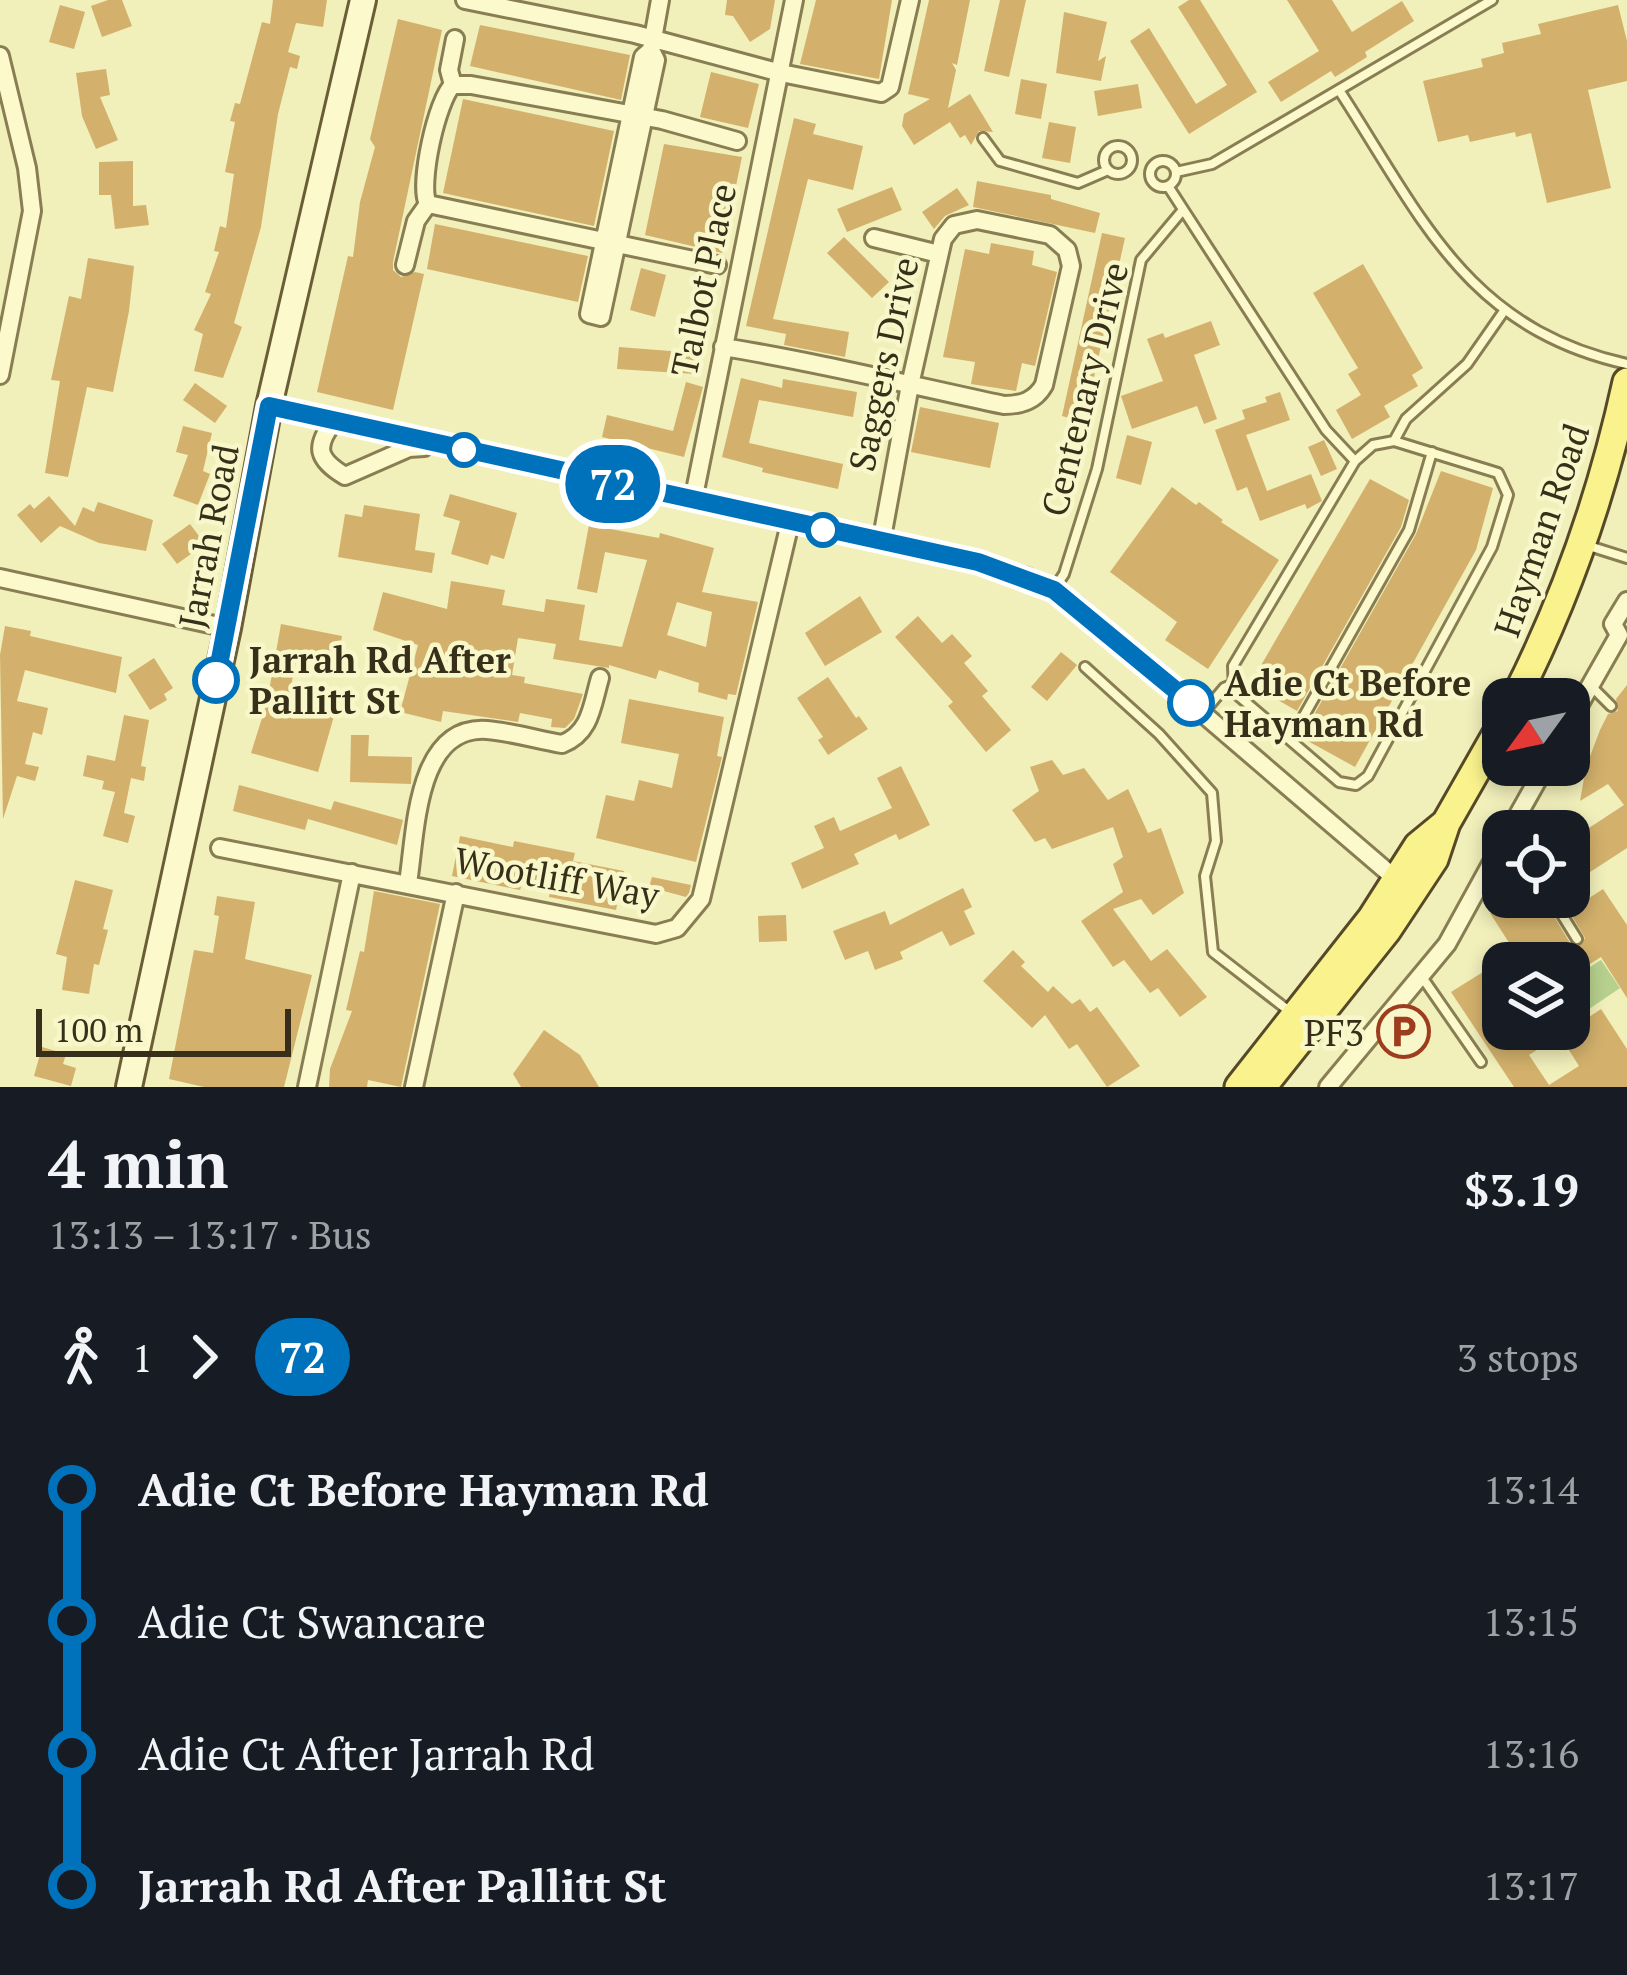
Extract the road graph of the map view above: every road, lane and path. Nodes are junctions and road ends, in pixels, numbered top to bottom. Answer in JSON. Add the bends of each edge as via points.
{"nodes":[{"id":1,"x":363,"y":0,"type":"edge"},
{"id":2,"x":465,"y":0,"type":"edge"},
{"id":3,"x":660,"y":0,"type":"edge"},
{"id":4,"x":794,"y":0,"type":"edge"},
{"id":5,"x":910,"y":0,"type":"edge"},
{"id":6,"x":1492,"y":0,"type":"edge"},
{"id":7,"x":455,"y":40,"type":"dead end"},
{"id":8,"x":651,"y":44,"type":"junction"},
{"id":9,"x":0,"y":56,"type":"edge"},
{"id":10,"x":781,"y":73,"type":"junction"},
{"id":11,"x":453,"y":85,"type":"junction"},
{"id":12,"x":1339,"y":90,"type":"junction"},
{"id":13,"x":638,"y":116,"type":"junction"},
{"id":14,"x":983,"y":139,"type":"dead end"},
{"id":15,"x":737,"y":141,"type":"dead end"},
{"id":16,"x":1132,"y":163,"type":"junction"},
{"id":17,"x":1150,"y":169,"type":"junction"},
{"id":18,"x":1108,"y":170,"type":"junction"},
{"id":19,"x":1177,"y":172,"type":"junction"},
{"id":20,"x":1168,"y":186,"type":"junction"},
{"id":21,"x":428,"y":204,"type":"junction"},
{"id":22,"x":1182,"y":211,"type":"junction"},
{"id":23,"x":874,"y":238,"type":"dead end"},
{"id":24,"x":610,"y":242,"type":"junction"},
{"id":25,"x":939,"y":254,"type":"junction"},
{"id":26,"x":405,"y":265,"type":"dead end"},
{"id":27,"x":717,"y":265,"type":"dead end"},
{"id":28,"x":1504,"y":310,"type":"junction"},
{"id":29,"x":723,"y":347,"type":"junction"},
{"id":30,"x":1627,"y":364,"type":"edge"},
{"id":31,"x":0,"y":375,"type":"edge"},
{"id":32,"x":1627,"y":382,"type":"edge"},
{"id":33,"x":910,"y":385,"type":"junction"},
{"id":34,"x":269,"y":406,"type":"junction"},
{"id":35,"x":334,"y":421,"type":"junction"},
{"id":36,"x":1394,"y":441,"type":"junction"},
{"id":37,"x":442,"y":446,"type":"junction"},
{"id":38,"x":1432,"y":452,"type":"junction"},
{"id":39,"x":1355,"y":460,"type":"junction"},
{"id":40,"x":693,"y":501,"type":"junction"},
{"id":41,"x":790,"y":523,"type":"junction"},
{"id":42,"x":881,"y":543,"type":"junction"},
{"id":43,"x":1582,"y":543,"type":"junction"},
{"id":44,"x":1627,"y":558,"type":"edge"},
{"id":45,"x":0,"y":578,"type":"edge"},
{"id":46,"x":1054,"y":590,"type":"junction"},
{"id":47,"x":1627,"y":601,"type":"edge"},
{"id":48,"x":228,"y":628,"type":"junction"},
{"id":49,"x":1623,"y":636,"type":"edge"},
{"id":50,"x":1085,"y":667,"type":"dead end"},
{"id":51,"x":600,"y":678,"type":"dead end"},
{"id":52,"x":1525,"y":678,"type":"edge"},
{"id":53,"x":1590,"y":685,"type":"joint"},
{"id":54,"x":1231,"y":686,"type":"junction"},
{"id":55,"x":1611,"y":706,"type":"dead end"},
{"id":56,"x":1203,"y":714,"type":"junction"},
{"id":57,"x":1287,"y":737,"type":"junction"},
{"id":58,"x":1482,"y":759,"type":"edge"},
{"id":59,"x":220,"y":848,"type":"dead end"},
{"id":60,"x":352,"y":873,"type":"junction"},
{"id":61,"x":408,"y":884,"type":"junction"},
{"id":62,"x":1482,"y":885,"type":"edge"},
{"id":63,"x":1405,"y":886,"type":"junction"},
{"id":64,"x":455,"y":892,"type":"junction"},
{"id":65,"x":1564,"y":918,"type":"edge"},
{"id":66,"x":1577,"y":939,"type":"dead end"},
{"id":67,"x":1422,"y":975,"type":"junction"},
{"id":68,"x":1302,"y":1021,"type":"junction"},
{"id":69,"x":1480,"y":1062,"type":"dead end"},
{"id":70,"x":133,"y":1086,"type":"edge"},
{"id":71,"x":307,"y":1087,"type":"edge"},
{"id":72,"x":414,"y":1087,"type":"edge"},
{"id":73,"x":1239,"y":1087,"type":"edge"},
{"id":74,"x":1262,"y":1087,"type":"edge"},
{"id":75,"x":1328,"y":1087,"type":"edge"}],
"edges":[{"from":1,"to":34,"type":"street","name":"Jarrah Road"},
{"from":2,"to":8,"type":"street"},
{"from":3,"to":8,"type":"street"},
{"from":4,"to":10,"type":"street","name":"Talbot Place"},
{"from":5,"to":10,"type":"street","via":[[887,91]]},
{"from":6,"to":12,"type":"lane"},
{"from":7,"to":11,"type":"street"},
{"from":8,"to":10,"type":"street"},
{"from":8,"to":13,"type":"street","via":[[656,60]]},
{"from":9,"to":31,"type":"street","via":[[32,211]]},
{"from":10,"to":29,"type":"street","name":"Talbot Place"},
{"from":11,"to":13,"type":"street"},
{"from":11,"to":21,"type":"street","via":[[437,121],[423,192]]},
{"from":12,"to":19,"type":"lane","via":[[1212,164]]},
{"from":12,"to":28,"type":"lane","via":[[1435,241]]},
{"from":13,"to":15,"type":"street"},
{"from":13,"to":24,"type":"street"},
{"from":14,"to":18,"type":"lane","via":[[1000,161],[1060,178],[1088,182]]},
{"from":16,"to":17,"type":"lane"},
{"from":16,"to":18,"type":"lane","via":[[1122,173]]},
{"from":16,"to":18,"type":"lane","via":[[1126,149],[1111,148]]},
{"from":17,"to":19,"type":"lane","via":[[1162,160]]},
{"from":17,"to":20,"type":"lane","via":[[1154,183]]},
{"from":19,"to":20,"type":"lane"},
{"from":20,"to":22,"type":"lane"},
{"from":21,"to":24,"type":"street"},
{"from":21,"to":26,"type":"street"},
{"from":22,"to":39,"type":"lane","via":[[1326,430]]},
{"from":22,"to":46,"type":"lane","name":"Centenary Drive","via":[[1141,260],[1097,469]]},
{"from":23,"to":25,"type":"street"},
{"from":24,"to":27,"type":"street"},
{"from":25,"to":33,"type":"street","name":"Saggers Drive"},
{"from":25,"to":33,"type":"street","name":"Saggers Drive","via":[[954,225],[977,220],[1050,235],[1070,257],[1044,386],[1028,401],[1004,405]]},
{"from":28,"to":30,"type":"lane","via":[[1575,350]]},
{"from":28,"to":36,"type":"lane","via":[[1467,364],[1406,419]]},
{"from":29,"to":33,"type":"street"},
{"from":29,"to":40,"type":"street","name":"Talbot Place"},
{"from":32,"to":43,"type":"main road","name":"Hayman Road"},
{"from":33,"to":42,"type":"street","name":"Saggers Drive"},
{"from":34,"to":35,"type":"street"},
{"from":34,"to":48,"type":"street","name":"Jarrah Road"},
{"from":35,"to":37,"type":"street"},
{"from":35,"to":37,"type":"street","via":[[321,453],[344,476],[409,448]]},
{"from":36,"to":38,"type":"lane"},
{"from":36,"to":39,"type":"lane"},
{"from":37,"to":40,"type":"street"},
{"from":38,"to":57,"type":"lane","via":[[1408,530]]},
{"from":38,"to":57,"type":"lane","via":[[1498,473],[1508,495],[1492,547],[1368,776],[1356,785],[1340,782]]},
{"from":39,"to":54,"type":"lane","via":[[1232,666]]},
{"from":40,"to":41,"type":"street"},
{"from":41,"to":42,"type":"street"},
{"from":41,"to":64,"type":"street","name":"Wootliff Way","via":[[701,898],[686,921],[656,934]]},
{"from":42,"to":46,"type":"street","via":[[978,562]]},
{"from":43,"to":44,"type":"lane"},
{"from":43,"to":52,"type":"main road","name":"Hayman Road"},
{"from":45,"to":48,"type":"street"},
{"from":46,"to":56,"type":"street"},
{"from":47,"to":49,"type":"street","via":[[1613,624]]},
{"from":48,"to":70,"type":"street","name":"Jarrah Road"},
{"from":49,"to":53,"type":"street"},
{"from":50,"to":68,"type":"lane","via":[[1213,793],[1216,841],[1205,877],[1213,952]]},
{"from":51,"to":61,"type":"street","via":[[585,729],[571,742],[486,730],[458,736],[437,753],[426,774]]},
{"from":53,"to":55,"type":"lane"},
{"from":54,"to":56,"type":"lane"},
{"from":54,"to":57,"type":"lane"},
{"from":56,"to":63,"type":"street"},
{"from":58,"to":63,"type":"main road","via":[[1446,823],[1418,846]]},
{"from":59,"to":60,"type":"street","name":"Wootliff Way"},
{"from":60,"to":61,"type":"street","name":"Wootliff Way"},
{"from":60,"to":71,"type":"street"},
{"from":61,"to":64,"type":"street","name":"Wootliff Way"},
{"from":62,"to":67,"type":"street"},
{"from":63,"to":68,"type":"main road"},
{"from":64,"to":72,"type":"street"},
{"from":65,"to":66,"type":"lane"},
{"from":67,"to":69,"type":"lane"},
{"from":67,"to":75,"type":"street"},
{"from":68,"to":73,"type":"main road"},
{"from":68,"to":74,"type":"main road"}]}
